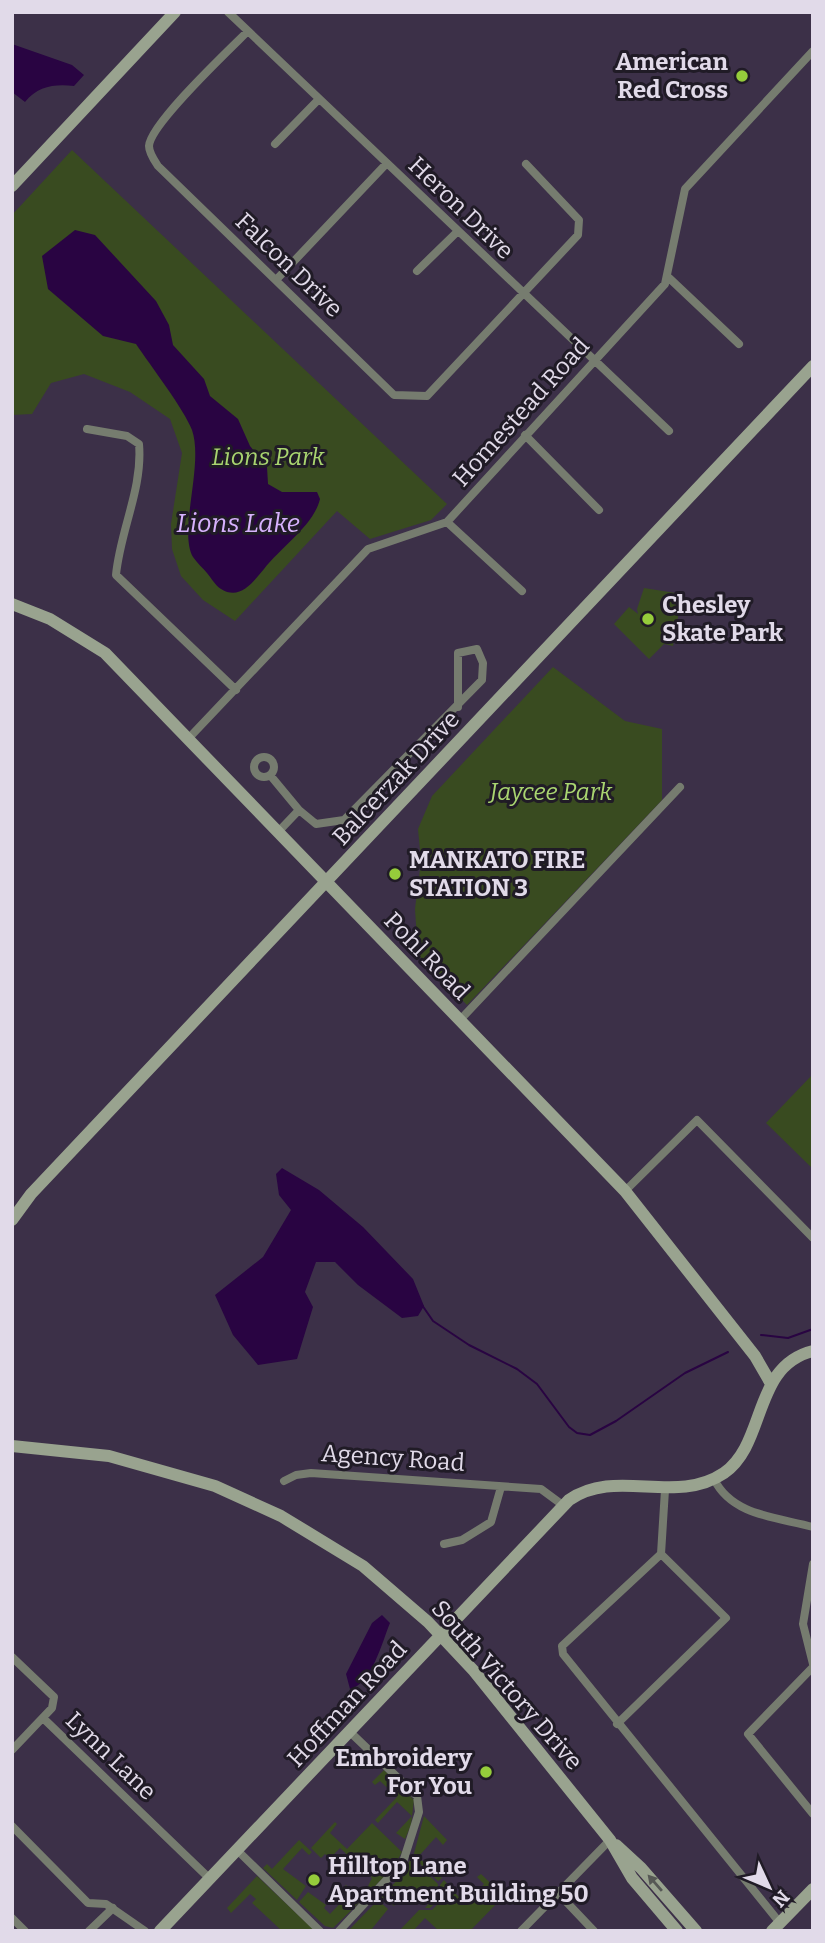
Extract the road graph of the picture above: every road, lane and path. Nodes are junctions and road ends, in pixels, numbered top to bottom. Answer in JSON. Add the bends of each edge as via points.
{"nodes":[{"id":1,"x":175,"y":12,"type":"edge"},
{"id":2,"x":228,"y":12,"type":"edge"},
{"id":3,"x":248,"y":31,"type":"junction"},
{"id":4,"x":813,"y":51,"type":"edge"},
{"id":5,"x":319,"y":99,"type":"junction"},
{"id":6,"x":275,"y":144,"type":"dead end"},
{"id":7,"x":387,"y":163,"type":"junction"},
{"id":8,"x":526,"y":164,"type":"dead end"},
{"id":9,"x":12,"y":186,"type":"edge"},
{"id":10,"x":457,"y":231,"type":"junction"},
{"id":11,"x":416,"y":271,"type":"dead end"},
{"id":12,"x":667,"y":276,"type":"junction"},
{"id":13,"x":277,"y":279,"type":"junction"},
{"id":14,"x":521,"y":293,"type":"junction"},
{"id":15,"x":739,"y":344,"type":"dead end"},
{"id":16,"x":594,"y":360,"type":"junction"},
{"id":17,"x":813,"y":366,"type":"edge"},
{"id":18,"x":87,"y":429,"type":"dead end"},
{"id":19,"x":669,"y":431,"type":"dead end"},
{"id":20,"x":525,"y":435,"type":"junction"},
{"id":21,"x":599,"y":509,"type":"dead end"},
{"id":22,"x":447,"y":523,"type":"junction"},
{"id":23,"x":522,"y":591,"type":"dead end"},
{"id":24,"x":12,"y":604,"type":"edge"},
{"id":25,"x":236,"y":690,"type":"junction"},
{"id":26,"x":458,"y":707,"type":"junction"},
{"id":27,"x":188,"y":739,"type":"junction"},
{"id":28,"x":270,"y":775,"type":"dead end"},
{"id":29,"x":680,"y":787,"type":"dead end"},
{"id":30,"x":299,"y":810,"type":"junction"},
{"id":31,"x":279,"y":831,"type":"junction"},
{"id":32,"x":327,"y":881,"type":"junction"},
{"id":33,"x":460,"y":1020,"type":"junction"},
{"id":34,"x":625,"y":1191,"type":"junction"},
{"id":35,"x":16,"y":1202,"type":"edge"},
{"id":36,"x":12,"y":1220,"type":"edge"},
{"id":37,"x":813,"y":1238,"type":"edge"},
{"id":38,"x":813,"y":1351,"type":"edge"},
{"id":39,"x":770,"y":1382,"type":"junction"},
{"id":40,"x":12,"y":1446,"type":"edge"},
{"id":41,"x":714,"y":1479,"type":"junction"},
{"id":42,"x":284,"y":1481,"type":"dead end"},
{"id":43,"x":501,"y":1487,"type":"junction"},
{"id":44,"x":665,"y":1490,"type":"junction"},
{"id":45,"x":564,"y":1506,"type":"junction"},
{"id":46,"x":813,"y":1527,"type":"edge"},
{"id":47,"x":444,"y":1544,"type":"dead end"},
{"id":48,"x":661,"y":1554,"type":"junction"},
{"id":49,"x":813,"y":1564,"type":"edge"},
{"id":50,"x":441,"y":1635,"type":"junction"},
{"id":51,"x":12,"y":1657,"type":"edge"},
{"id":52,"x":813,"y":1665,"type":"edge"},
{"id":53,"x":43,"y":1718,"type":"junction"},
{"id":54,"x":617,"y":1724,"type":"junction"},
{"id":55,"x":350,"y":1732,"type":"junction"},
{"id":56,"x":12,"y":1750,"type":"edge"},
{"id":57,"x":813,"y":1814,"type":"edge"},
{"id":58,"x":12,"y":1826,"type":"edge"},
{"id":59,"x":610,"y":1840,"type":"junction"},
{"id":60,"x":238,"y":1850,"type":"junction"},
{"id":61,"x":210,"y":1879,"type":"junction"},
{"id":62,"x":813,"y":1889,"type":"edge"},
{"id":63,"x":557,"y":1892,"type":"junction"},
{"id":64,"x":113,"y":1908,"type":"junction"},
{"id":65,"x":12,"y":1919,"type":"edge"},
{"id":66,"x":776,"y":1927,"type":"edge"},
{"id":67,"x":163,"y":1930,"type":"edge"},
{"id":68,"x":25,"y":1931,"type":"edge"},
{"id":69,"x":89,"y":1931,"type":"edge"},
{"id":70,"x":145,"y":1931,"type":"edge"},
{"id":71,"x":320,"y":1931,"type":"edge"},
{"id":72,"x":339,"y":1931,"type":"edge"},
{"id":73,"x":521,"y":1931,"type":"edge"},
{"id":74,"x":594,"y":1931,"type":"edge"},
{"id":75,"x":677,"y":1931,"type":"edge"},
{"id":76,"x":696,"y":1931,"type":"edge"}],
"edges":[{"from":1,"to":9,"type":"street"},
{"from":2,"to":3,"type":"street","name":"Heron Drive"},
{"from":3,"to":5,"type":"street","name":"Heron Drive"},
{"from":3,"to":13,"type":"street","name":"Falcon Drive","via":[[159,124],[149,146],[158,166]]},
{"from":4,"to":12,"type":"street","name":"Homestead Road","via":[[685,189]]},
{"from":5,"to":6,"type":"street"},
{"from":5,"to":7,"type":"street","name":"Heron Drive"},
{"from":7,"to":10,"type":"street","name":"Heron Drive"},
{"from":7,"to":13,"type":"street"},
{"from":8,"to":14,"type":"street","name":"Falcon Drive","via":[[579,220],[578,235]]},
{"from":10,"to":11,"type":"street"},
{"from":10,"to":14,"type":"street","name":"Heron Drive"},
{"from":12,"to":15,"type":"street"},
{"from":12,"to":16,"type":"street","name":"Homestead Road","via":[[665,284]]},
{"from":13,"to":14,"type":"street","name":"Falcon Drive","via":[[394,395],[427,396]]},
{"from":14,"to":16,"type":"street","name":"Heron Drive"},
{"from":16,"to":19,"type":"street","name":"Heron Drive"},
{"from":16,"to":20,"type":"street","name":"Homestead Road"},
{"from":17,"to":32,"type":"street","name":"Balcerzak Drive"},
{"from":18,"to":25,"type":"street","via":[[127,436],[139,444],[141,461],[117,575]]},
{"from":20,"to":21,"type":"street"},
{"from":20,"to":22,"type":"street","name":"Homestead Road"},
{"from":22,"to":23,"type":"street"},
{"from":22,"to":25,"type":"street","via":[[368,549]]},
{"from":24,"to":27,"type":"street","name":"Pohl Road","via":[[50,619],[105,653]]},
{"from":25,"to":27,"type":"street"},
{"from":26,"to":26,"type":"street","via":[[482,680],[483,663],[477,649],[458,653]]},
{"from":26,"to":30,"type":"street","via":[[344,820],[316,824]]},
{"from":27,"to":31,"type":"street","name":"Pohl Road"},
{"from":28,"to":30,"type":"street"},
{"from":29,"to":33,"type":"street"},
{"from":30,"to":31,"type":"street"},
{"from":31,"to":32,"type":"street","name":"Pohl Road"},
{"from":32,"to":33,"type":"street","name":"Pohl Road"},
{"from":32,"to":35,"type":"street","name":"Balcerzak Drive"},
{"from":33,"to":34,"type":"street","name":"Pohl Road"},
{"from":34,"to":37,"type":"street","via":[[697,1120]]},
{"from":34,"to":39,"type":"street","name":"Pohl Road","via":[[755,1356]]},
{"from":35,"to":36,"type":"street","name":"Balcerzak Drive"},
{"from":38,"to":39,"type":"street","via":[[802,1354]]},
{"from":39,"to":41,"type":"street","via":[[742,1454]]},
{"from":40,"to":50,"type":"street","name":"South Victory Drive","via":[[85,1452],[141,1463],[258,1504],[363,1566]]},
{"from":41,"to":44,"type":"street"},
{"from":41,"to":46,"type":"street","via":[[723,1496],[738,1507]]},
{"from":42,"to":43,"type":"street","name":"Agency Road","via":[[311,1473]]},
{"from":43,"to":45,"type":"street","name":"Agency Road","via":[[541,1489]]},
{"from":43,"to":47,"type":"street","via":[[491,1522],[462,1540]]},
{"from":44,"to":45,"type":"street","via":[[597,1487],[576,1495]]},
{"from":44,"to":48,"type":"street"},
{"from":45,"to":50,"type":"street","name":"Hoffman Road"},
{"from":48,"to":54,"type":"street","via":[[562,1646],[567,1660]]},
{"from":48,"to":54,"type":"street","via":[[726,1618]]},
{"from":49,"to":52,"type":"street","via":[[803,1624]]},
{"from":50,"to":55,"type":"street","name":"Hoffman Road"},
{"from":50,"to":59,"type":"street","name":"South Victory Drive"},
{"from":51,"to":53,"type":"street","name":"Lynn Lane","via":[[54,1697]]},
{"from":52,"to":57,"type":"street","via":[[748,1734]]},
{"from":53,"to":56,"type":"street"},
{"from":53,"to":61,"type":"street","name":"Lynn Lane"},
{"from":54,"to":66,"type":"street"},
{"from":55,"to":60,"type":"street","name":"Hoffman Road"},
{"from":55,"to":72,"type":"street","via":[[417,1796],[419,1807],[403,1862]]},
{"from":58,"to":64,"type":"street","via":[[89,1903]]},
{"from":59,"to":63,"type":"street"},
{"from":59,"to":75,"type":"street","name":"South Victory Drive","via":[[632,1878]]},
{"from":76,"to":59,"type":"street","name":"South Victory Drive","one_way":true},
{"from":60,"to":61,"type":"street","name":"Hoffman Road"},
{"from":60,"to":71,"type":"street"},
{"from":61,"to":67,"type":"street","name":"Hoffman Road"},
{"from":62,"to":66,"type":"street"},
{"from":63,"to":73,"type":"street"},
{"from":63,"to":74,"type":"street"},
{"from":64,"to":69,"type":"street"},
{"from":64,"to":70,"type":"street"},
{"from":65,"to":68,"type":"street"}]}
